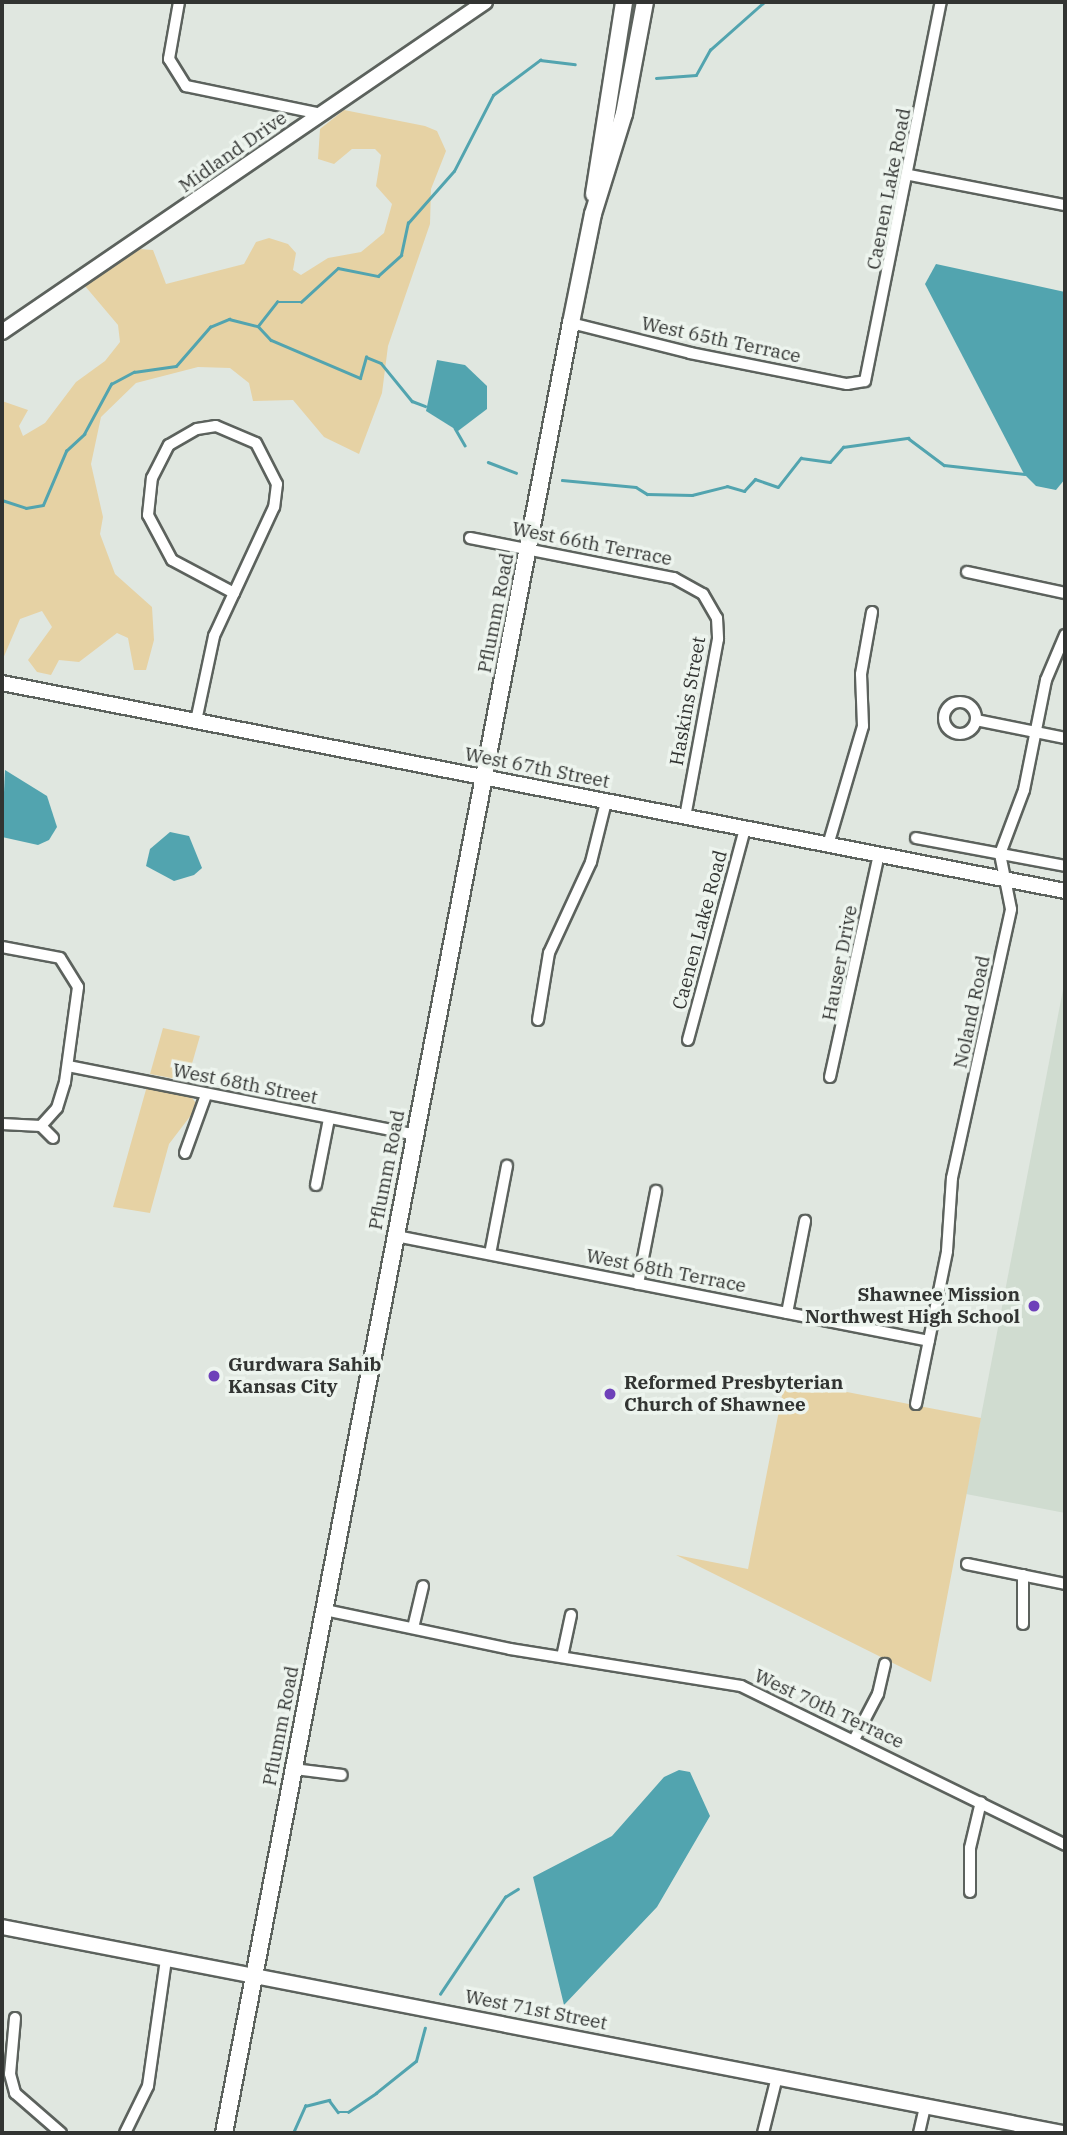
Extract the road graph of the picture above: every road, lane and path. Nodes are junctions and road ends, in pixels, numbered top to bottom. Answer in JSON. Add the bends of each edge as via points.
{"nodes":[{"id":1,"x":179,"y":2,"type":"edge"},
{"id":2,"x":485,"y":2,"type":"edge"},
{"id":3,"x":624,"y":2,"type":"edge"},
{"id":4,"x":645,"y":2,"type":"edge"},
{"id":5,"x":941,"y":2,"type":"edge"},
{"id":6,"x":321,"y":114,"type":"junction"},
{"id":7,"x":910,"y":175,"type":"junction"},
{"id":8,"x":1065,"y":205,"type":"edge"},
{"id":9,"x":593,"y":214,"type":"junction"},
{"id":10,"x":571,"y":323,"type":"junction"},
{"id":11,"x":2,"y":332,"type":"edge"},
{"id":12,"x":865,"y":381,"type":"joint"},
{"id":13,"x":470,"y":538,"type":"dead end"},
{"id":14,"x":529,"y":549,"type":"junction"},
{"id":15,"x":967,"y":572,"type":"dead end"},
{"id":16,"x":234,"y":593,"type":"junction"},
{"id":17,"x":1065,"y":593,"type":"edge"},
{"id":18,"x":703,"y":594,"type":"joint"},
{"id":19,"x":872,"y":612,"type":"dead end"},
{"id":20,"x":1065,"y":635,"type":"edge"},
{"id":21,"x":2,"y":683,"type":"edge"},
{"id":22,"x":976,"y":720,"type":"dead end"},
{"id":23,"x":196,"y":721,"type":"junction"},
{"id":24,"x":1036,"y":733,"type":"junction"},
{"id":25,"x":1065,"y":738,"type":"edge"},
{"id":26,"x":485,"y":777,"type":"junction"},
{"id":27,"x":606,"y":802,"type":"junction"},
{"id":28,"x":685,"y":817,"type":"junction"},
{"id":29,"x":744,"y":829,"type":"junction"},
{"id":30,"x":916,"y":838,"type":"dead end"},
{"id":31,"x":828,"y":845,"type":"junction"},
{"id":32,"x":1000,"y":854,"type":"junction"},
{"id":33,"x":879,"y":855,"type":"junction"},
{"id":34,"x":1065,"y":866,"type":"edge"},
{"id":35,"x":1005,"y":879,"type":"junction"},
{"id":36,"x":1065,"y":891,"type":"edge"},
{"id":37,"x":2,"y":947,"type":"edge"},
{"id":38,"x":538,"y":1020,"type":"dead end"},
{"id":39,"x":688,"y":1040,"type":"dead end"},
{"id":40,"x":68,"y":1066,"type":"junction"},
{"id":41,"x":830,"y":1077,"type":"dead end"},
{"id":42,"x":206,"y":1095,"type":"junction"},
{"id":43,"x":329,"y":1119,"type":"junction"},
{"id":44,"x":2,"y":1124,"type":"edge"},
{"id":45,"x":41,"y":1126,"type":"junction"},
{"id":46,"x":415,"y":1135,"type":"junction"},
{"id":47,"x":52,"y":1138,"type":"dead end"},
{"id":48,"x":186,"y":1153,"type":"dead end"},
{"id":49,"x":507,"y":1166,"type":"dead end"},
{"id":50,"x":316,"y":1185,"type":"dead end"},
{"id":51,"x":656,"y":1191,"type":"dead end"},
{"id":52,"x":805,"y":1221,"type":"dead end"},
{"id":53,"x":396,"y":1236,"type":"junction"},
{"id":54,"x":490,"y":1254,"type":"junction"},
{"id":55,"x":638,"y":1284,"type":"junction"},
{"id":56,"x":787,"y":1313,"type":"junction"},
{"id":57,"x":929,"y":1341,"type":"junction"},
{"id":58,"x":916,"y":1404,"type":"dead end"},
{"id":59,"x":967,"y":1564,"type":"dead end"},
{"id":60,"x":1023,"y":1575,"type":"junction"},
{"id":61,"x":1065,"y":1584,"type":"edge"},
{"id":62,"x":423,"y":1586,"type":"dead end"},
{"id":63,"x":325,"y":1610,"type":"junction"},
{"id":64,"x":571,"y":1615,"type":"dead end"},
{"id":65,"x":1023,"y":1624,"type":"dead end"},
{"id":66,"x":413,"y":1628,"type":"junction"},
{"id":67,"x":562,"y":1657,"type":"junction"},
{"id":68,"x":885,"y":1664,"type":"dead end"},
{"id":69,"x":855,"y":1738,"type":"junction"},
{"id":70,"x":294,"y":1769,"type":"junction"},
{"id":71,"x":342,"y":1775,"type":"dead end"},
{"id":72,"x":981,"y":1802,"type":"junction"},
{"id":73,"x":1065,"y":1845,"type":"edge"},
{"id":74,"x":970,"y":1892,"type":"dead end"},
{"id":75,"x":2,"y":1927,"type":"edge"},
{"id":76,"x":166,"y":1959,"type":"junction"},
{"id":77,"x":254,"y":1976,"type":"junction"},
{"id":78,"x":15,"y":2018,"type":"dead end"},
{"id":79,"x":777,"y":2077,"type":"junction"},
{"id":80,"x":925,"y":2106,"type":"junction"},
{"id":81,"x":61,"y":2133,"type":"edge"},
{"id":82,"x":125,"y":2133,"type":"edge"},
{"id":83,"x":224,"y":2133,"type":"edge"},
{"id":84,"x":763,"y":2133,"type":"edge"},
{"id":85,"x":919,"y":2133,"type":"edge"},
{"id":86,"x":1063,"y":2133,"type":"edge"}],
"edges":[{"from":1,"to":6,"type":"street","via":[[169,59],[177,78],[197,90]]},
{"from":2,"to":6,"type":"street","name":"Midland Drive"},
{"from":3,"to":9,"type":"main road","name":"Pflumm Road"},
{"from":4,"to":9,"type":"main road","name":"Pflumm Road","via":[[624,114]]},
{"from":5,"to":7,"type":"street","name":"Caenen Lake Road"},
{"from":6,"to":11,"type":"street","name":"Midland Drive"},
{"from":7,"to":8,"type":"street"},
{"from":7,"to":12,"type":"street","name":"Caenen Lake Road"},
{"from":9,"to":10,"type":"main road","name":"Pflumm Road"},
{"from":10,"to":12,"type":"street","name":"West 65th Terrace","via":[[728,361],[847,384]]},
{"from":10,"to":14,"type":"main road","name":"Pflumm Road"},
{"from":13,"to":14,"type":"street","name":"West 66th Terrace"},
{"from":14,"to":18,"type":"street","name":"West 66th Terrace","via":[[674,578]]},
{"from":14,"to":26,"type":"main road","name":"Pflumm Road"},
{"from":15,"to":17,"type":"street"},
{"from":16,"to":16,"type":"street","via":[[274,507],[274,469],[243,433],[197,429],[160,458],[148,515],[172,560]]},
{"from":16,"to":23,"type":"street","via":[[214,636]]},
{"from":18,"to":28,"type":"street","name":"Haskins Street","via":[[717,618],[718,639]]},
{"from":19,"to":31,"type":"street","via":[[861,674],[863,726]]},
{"from":20,"to":24,"type":"street","via":[[1046,680]]},
{"from":21,"to":23,"type":"street","name":"West 67th Street"},
{"from":22,"to":24,"type":"street"},
{"from":23,"to":26,"type":"street","name":"West 67th Street"},
{"from":24,"to":25,"type":"street"},
{"from":24,"to":32,"type":"street","via":[[1024,790]]},
{"from":26,"to":27,"type":"street","name":"West 67th Street"},
{"from":26,"to":46,"type":"main road","name":"Pflumm Road"},
{"from":27,"to":28,"type":"street","name":"West 67th Street"},
{"from":27,"to":38,"type":"street","via":[[591,862],[549,953]]},
{"from":28,"to":29,"type":"street","name":"West 67th Street"},
{"from":29,"to":31,"type":"street","name":"West 67th Street"},
{"from":29,"to":39,"type":"street","name":"Caenen Lake Road"},
{"from":30,"to":32,"type":"street"},
{"from":31,"to":33,"type":"street","name":"West 67th Street"},
{"from":32,"to":34,"type":"street"},
{"from":32,"to":35,"type":"street","name":"Noland Road"},
{"from":33,"to":35,"type":"street","name":"West 67th Street"},
{"from":33,"to":41,"type":"street","name":"Hauser Drive"},
{"from":35,"to":36,"type":"street","name":"West 67th Street"},
{"from":35,"to":57,"type":"street","name":"Noland Road","via":[[1011,909],[952,1178],[947,1251]]},
{"from":37,"to":40,"type":"street","via":[[27,948],[60,958],[76,977]]},
{"from":40,"to":42,"type":"street","name":"West 68th Street"},
{"from":40,"to":45,"type":"street","via":[[57,1108]]},
{"from":42,"to":43,"type":"street","name":"West 68th Street"},
{"from":42,"to":48,"type":"street"},
{"from":43,"to":46,"type":"street","name":"West 68th Street"},
{"from":43,"to":50,"type":"street"},
{"from":44,"to":45,"type":"street"},
{"from":45,"to":47,"type":"street"},
{"from":46,"to":53,"type":"main road","name":"Pflumm Road"},
{"from":49,"to":54,"type":"street"},
{"from":51,"to":55,"type":"street"},
{"from":52,"to":56,"type":"street"},
{"from":53,"to":54,"type":"street","name":"West 68th Terrace"},
{"from":53,"to":63,"type":"main road","name":"Pflumm Road"},
{"from":54,"to":55,"type":"street","name":"West 68th Terrace"},
{"from":55,"to":56,"type":"street","name":"West 68th Terrace"},
{"from":56,"to":57,"type":"street","name":"West 68th Terrace"},
{"from":57,"to":58,"type":"street","name":"Noland Road"},
{"from":59,"to":60,"type":"street"},
{"from":60,"to":61,"type":"street"},
{"from":60,"to":65,"type":"street"},
{"from":62,"to":66,"type":"street"},
{"from":63,"to":66,"type":"street","name":"West 70th Terrace"},
{"from":63,"to":70,"type":"main road","name":"Pflumm Road"},
{"from":64,"to":67,"type":"street"},
{"from":66,"to":67,"type":"street","name":"West 70th Terrace"},
{"from":67,"to":69,"type":"street","name":"West 70th Terrace","via":[[741,1686]]},
{"from":68,"to":69,"type":"street","via":[[878,1694]]},
{"from":69,"to":72,"type":"street","name":"West 70th Terrace"},
{"from":70,"to":71,"type":"street"},
{"from":70,"to":77,"type":"main road","name":"Pflumm Road"},
{"from":72,"to":73,"type":"street","name":"West 70th Terrace"},
{"from":72,"to":74,"type":"street","via":[[970,1848]]},
{"from":75,"to":76,"type":"street","name":"West 71st Street"},
{"from":76,"to":77,"type":"street","name":"West 71st Street"},
{"from":76,"to":82,"type":"street","via":[[148,2086]]},
{"from":77,"to":79,"type":"street","name":"West 71st Street"},
{"from":77,"to":83,"type":"main road","name":"Pflumm Road"},
{"from":78,"to":81,"type":"street","via":[[10,2074],[15,2093]]},
{"from":79,"to":80,"type":"street","name":"West 71st Street"},
{"from":79,"to":84,"type":"street"},
{"from":80,"to":85,"type":"street"},
{"from":80,"to":86,"type":"street","name":"West 71st Street"}]}
